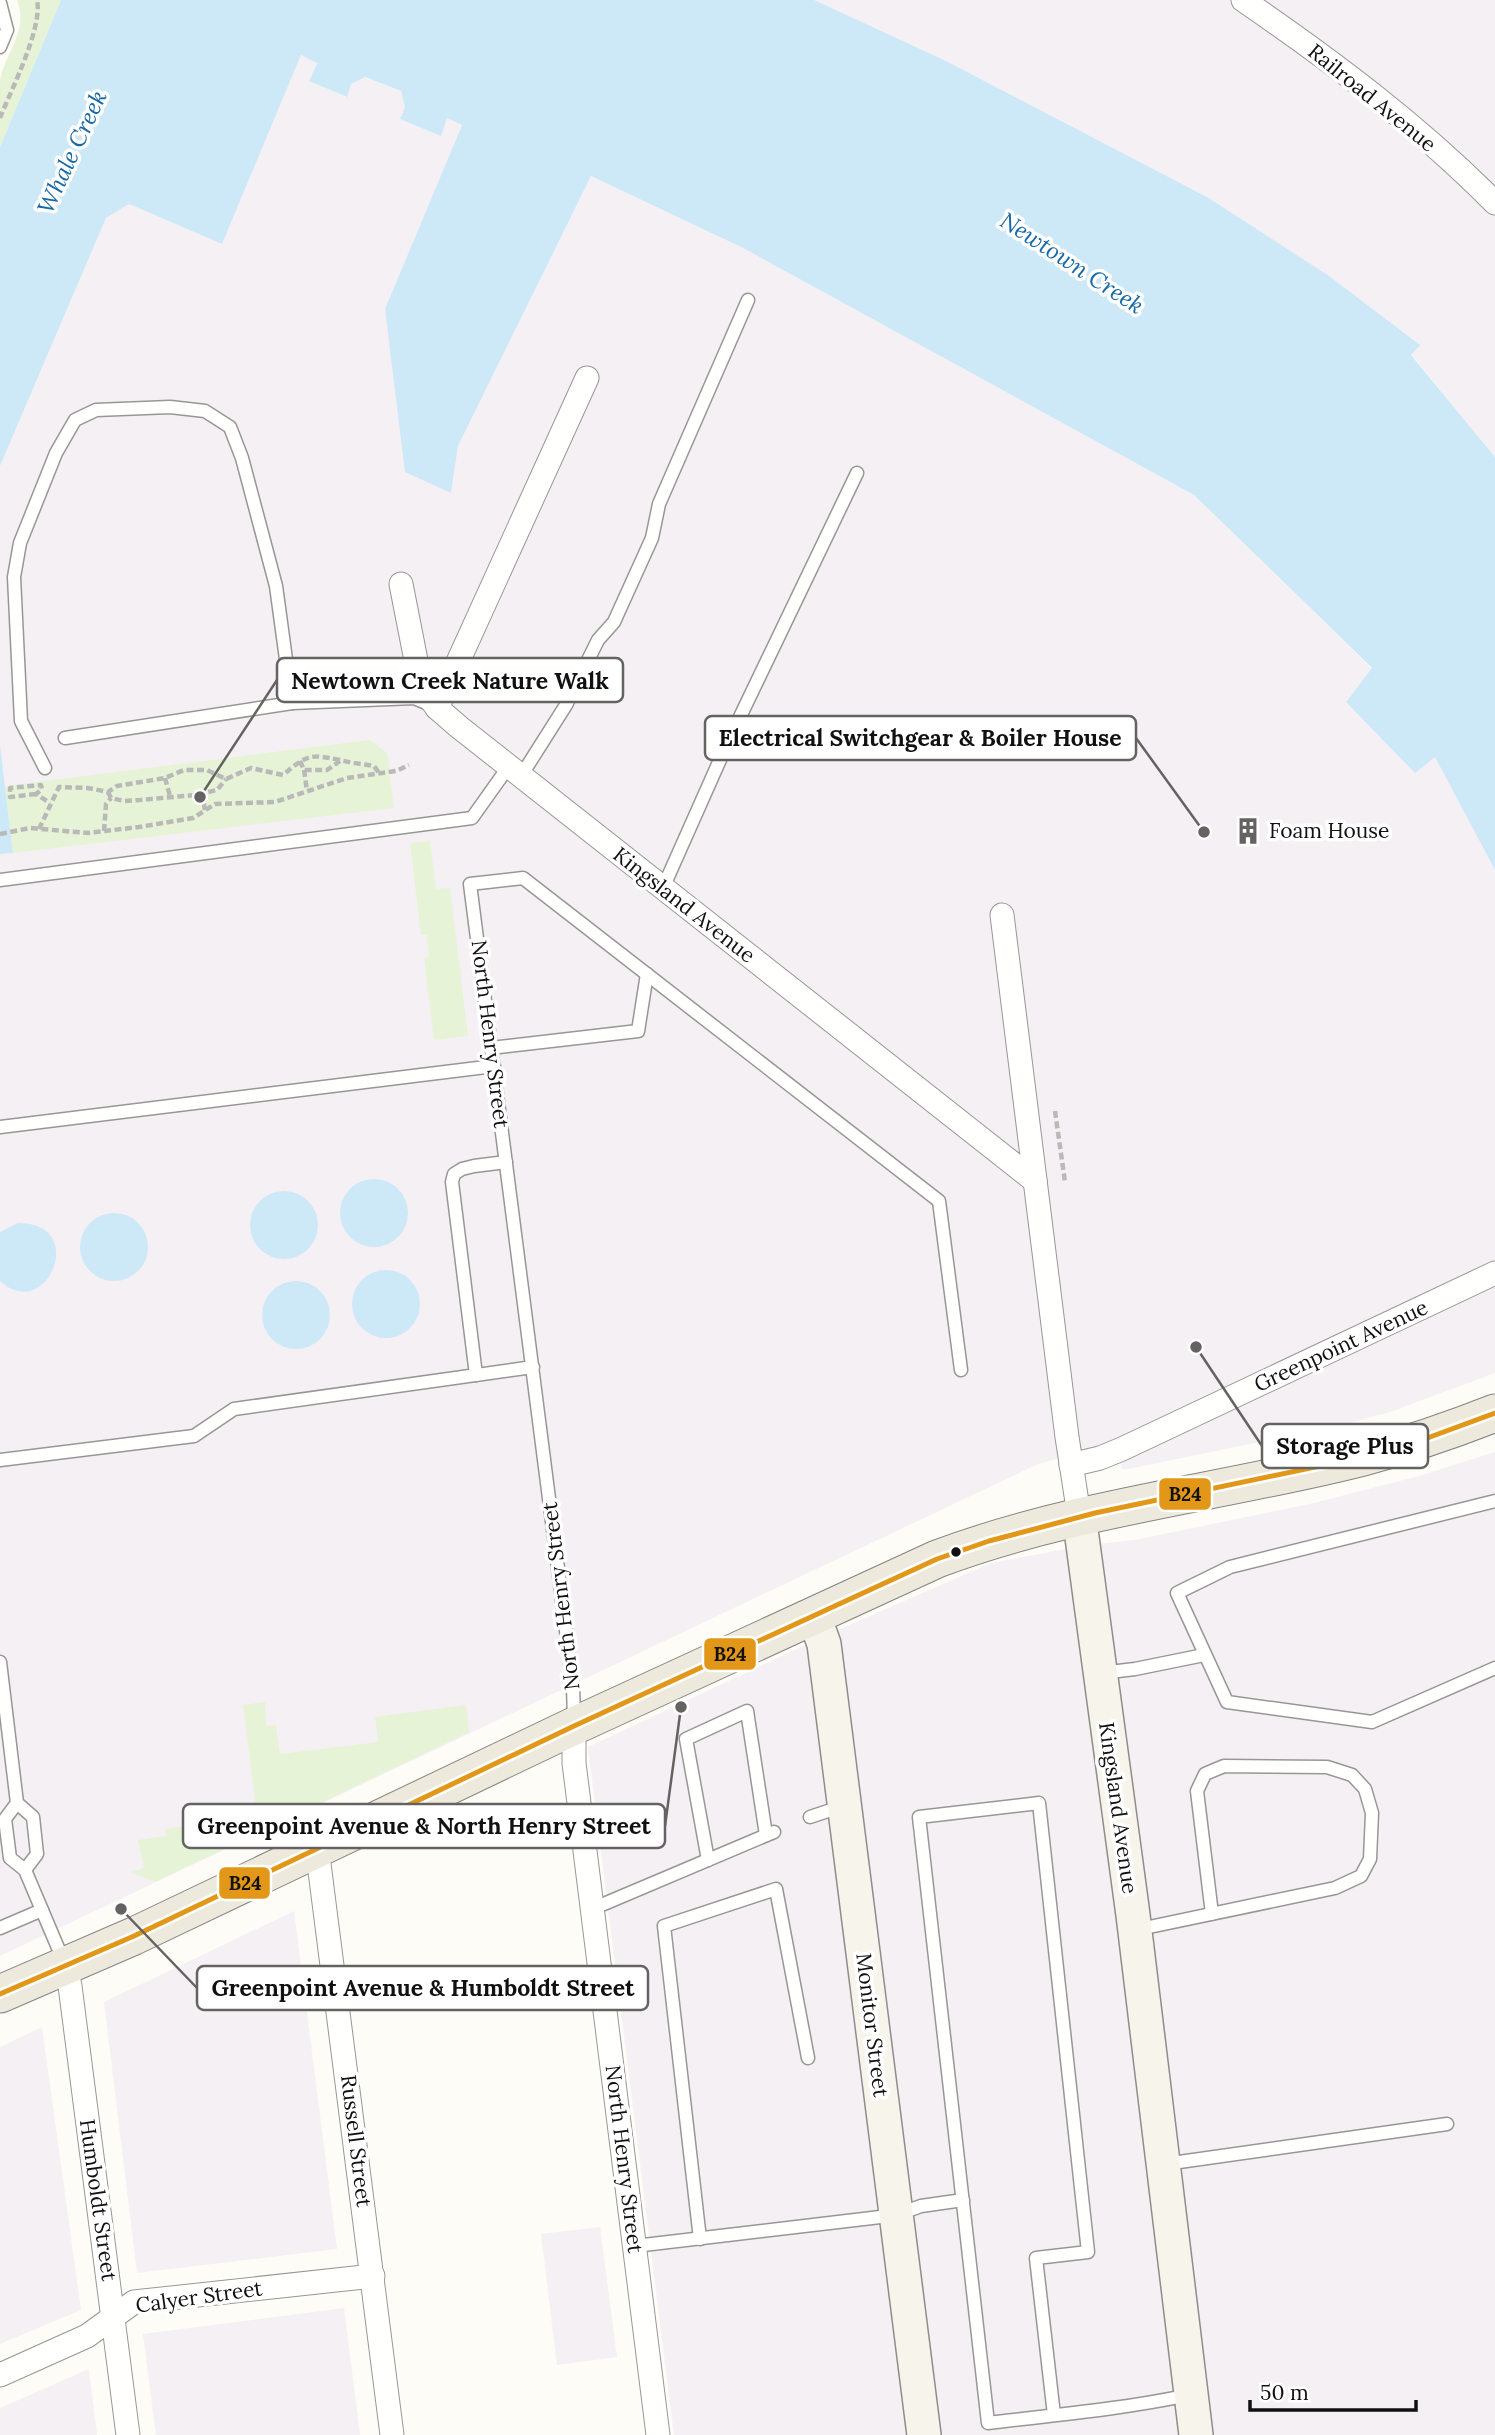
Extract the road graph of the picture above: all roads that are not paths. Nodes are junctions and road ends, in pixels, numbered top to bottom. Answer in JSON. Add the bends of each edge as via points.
{"nodes":[{"id":1,"x":1243,"y":0,"type":"edge"},
{"id":2,"x":0,"y":3,"type":"edge"},
{"id":3,"x":0,"y":47,"type":"edge"},
{"id":4,"x":1495,"y":203,"type":"edge"},
{"id":5,"x":748,"y":300,"type":"dead end"},
{"id":6,"x":587,"y":378,"type":"dead end"},
{"id":7,"x":857,"y":473,"type":"dead end"},
{"id":8,"x":401,"y":584,"type":"dead end"},
{"id":9,"x":292,"y":703,"type":"junction"},
{"id":10,"x":438,"y":708,"type":"junction"},
{"id":11,"x":65,"y":738,"type":"dead end"},
{"id":12,"x":45,"y":768,"type":"dead end"},
{"id":13,"x":515,"y":771,"type":"junction"},
{"id":14,"x":0,"y":880,"type":"edge"},
{"id":15,"x":663,"y":888,"type":"junction"},
{"id":16,"x":1002,"y":915,"type":"dead end"},
{"id":17,"x":647,"y":974,"type":"junction"},
{"id":18,"x":491,"y":1048,"type":"junction"},
{"id":19,"x":494,"y":1066,"type":"junction"},
{"id":20,"x":0,"y":1127,"type":"edge"},
{"id":21,"x":506,"y":1162,"type":"junction"},
{"id":22,"x":1035,"y":1181,"type":"junction"},
{"id":23,"x":1495,"y":1273,"type":"edge"},
{"id":24,"x":533,"y":1367,"type":"junction"},
{"id":25,"x":961,"y":1370,"type":"dead end"},
{"id":26,"x":476,"y":1376,"type":"junction"},
{"id":27,"x":1495,"y":1413,"type":"edge"},
{"id":28,"x":0,"y":1460,"type":"edge"},
{"id":29,"x":1071,"y":1465,"type":"junction"},
{"id":30,"x":1495,"y":1501,"type":"edge"},
{"id":31,"x":1079,"y":1516,"type":"junction"},
{"id":32,"x":814,"y":1616,"type":"junction"},
{"id":33,"x":1204,"y":1655,"type":"junction"},
{"id":34,"x":0,"y":1662,"type":"edge"},
{"id":35,"x":1495,"y":1668,"type":"edge"},
{"id":36,"x":1101,"y":1673,"type":"junction"},
{"id":37,"x":574,"y":1726,"type":"junction"},
{"id":38,"x":18,"y":1803,"type":"junction"},
{"id":39,"x":843,"y":1806,"type":"junction"},
{"id":40,"x":810,"y":1817,"type":"dead end"},
{"id":41,"x":317,"y":1848,"type":"junction"},
{"id":42,"x":708,"y":1860,"type":"junction"},
{"id":43,"x":25,"y":1870,"type":"junction"},
{"id":44,"x":592,"y":1909,"type":"junction"},
{"id":45,"x":42,"y":1910,"type":"junction"},
{"id":46,"x":1212,"y":1914,"type":"junction"},
{"id":47,"x":0,"y":1928,"type":"edge"},
{"id":48,"x":1134,"y":1930,"type":"junction"},
{"id":49,"x":65,"y":1965,"type":"junction"},
{"id":50,"x":0,"y":1994,"type":"edge"},
{"id":51,"x":808,"y":2058,"type":"dead end"},
{"id":52,"x":1447,"y":2124,"type":"dead end"},
{"id":53,"x":1161,"y":2164,"type":"junction"},
{"id":54,"x":963,"y":2200,"type":"junction"},
{"id":55,"x":896,"y":2215,"type":"junction"},
{"id":56,"x":700,"y":2239,"type":"junction"},
{"id":57,"x":635,"y":2246,"type":"junction"},
{"id":58,"x":373,"y":2276,"type":"junction"},
{"id":59,"x":114,"y":2317,"type":"junction"},
{"id":60,"x":0,"y":2375,"type":"edge"},
{"id":61,"x":1191,"y":2395,"type":"junction"},
{"id":62,"x":1054,"y":2415,"type":"junction"},
{"id":63,"x":128,"y":2435,"type":"edge"},
{"id":64,"x":393,"y":2435,"type":"edge"},
{"id":65,"x":658,"y":2435,"type":"edge"},
{"id":66,"x":924,"y":2435,"type":"edge"},
{"id":67,"x":1196,"y":2435,"type":"edge"}],
"edges":[{"from":1,"to":4,"type":"street","name":"Railroad Avenue","via":[[1373,94]]},
{"from":2,"to":3,"type":"lane","via":[[7,30]]},
{"from":5,"to":13,"type":"lane","via":[[659,504],[652,538],[614,622],[598,640],[566,705]]},
{"from":6,"to":10,"type":"street"},
{"from":7,"to":15,"type":"lane"},
{"from":8,"to":10,"type":"street","name":"Kingsland Avenue","via":[[421,686]]},
{"from":9,"to":10,"type":"lane","via":[[414,698]]},
{"from":9,"to":11,"type":"lane"},
{"from":9,"to":12,"type":"lane","via":[[275,586],[230,427],[205,411],[170,407],[96,410],[75,420],[56,453],[20,543],[13,577],[20,721]]},
{"from":10,"to":13,"type":"street","name":"Kingsland Avenue"},
{"from":13,"to":14,"type":"lane","via":[[472,818]]},
{"from":13,"to":15,"type":"street","name":"Kingsland Avenue"},
{"from":15,"to":22,"type":"street","name":"Kingsland Avenue"},
{"from":16,"to":22,"type":"street","name":"Kingsland Avenue"},
{"from":17,"to":18,"type":"lane","via":[[638,1031]]},
{"from":17,"to":18,"type":"lane","name":"North Henry Street","via":[[523,878],[470,884]]},
{"from":17,"to":25,"type":"lane","via":[[939,1201]]},
{"from":18,"to":19,"type":"lane","name":"North Henry Street"},
{"from":19,"to":20,"type":"lane"},
{"from":19,"to":21,"type":"lane","name":"North Henry Street"},
{"from":21,"to":24,"type":"lane","name":"North Henry Street"},
{"from":21,"to":26,"type":"lane","via":[[462,1169],[452,1182]]},
{"from":22,"to":29,"type":"street","name":"Kingsland Avenue"},
{"from":23,"to":29,"type":"street","name":"Greenpoint Avenue","via":[[1122,1449]]},
{"from":24,"to":26,"type":"lane"},
{"from":24,"to":37,"type":"lane","name":"North Henry Street","via":[[573,1685]]},
{"from":26,"to":28,"type":"lane","via":[[234,1409],[194,1436]]},
{"from":27,"to":31,"type":"main road","via":[[1396,1447]]},
{"from":29,"to":31,"type":"street","name":"Kingsland Avenue"},
{"from":30,"to":33,"type":"lane","via":[[1230,1567],[1177,1593]]},
{"from":31,"to":32,"type":"main road","via":[[937,1559]]},
{"from":31,"to":36,"type":"main road","name":"Kingsland Avenue"},
{"from":32,"to":37,"type":"main road"},
{"from":32,"to":39,"type":"main road","name":"Monitor Street","via":[[824,1644]]},
{"from":33,"to":35,"type":"lane","via":[[1227,1702],[1372,1722]]},
{"from":33,"to":36,"type":"lane"},
{"from":34,"to":38,"type":"lane"},
{"from":36,"to":48,"type":"main road","name":"Kingsland Avenue"},
{"from":37,"to":41,"type":"main road"},
{"from":37,"to":44,"type":"street","name":"North Henry Street","via":[[574,1763]]},
{"from":38,"to":43,"type":"lane","via":[[33,1817],[37,1854]]},
{"from":38,"to":43,"type":"lane","via":[[5,1819],[10,1858]]},
{"from":39,"to":40,"type":"lane"},
{"from":39,"to":55,"type":"main road","name":"Monitor Street"},
{"from":41,"to":49,"type":"main road"},
{"from":41,"to":58,"type":"street","name":"Russell Street"},
{"from":42,"to":42,"type":"lane","via":[[770,1834],[747,1711],[686,1739]]},
{"from":42,"to":44,"type":"lane"},
{"from":43,"to":45,"type":"lane"},
{"from":44,"to":57,"type":"street","name":"North Henry Street"},
{"from":45,"to":47,"type":"lane"},
{"from":45,"to":49,"type":"lane"},
{"from":46,"to":46,"type":"lane","via":[[1335,1888],[1361,1876],[1370,1859],[1372,1813],[1365,1789],[1352,1774],[1327,1767],[1237,1766],[1205,1774],[1197,1791]]},
{"from":46,"to":48,"type":"lane"},
{"from":48,"to":53,"type":"main road","name":"Kingsland Avenue"},
{"from":49,"to":50,"type":"main road"},
{"from":49,"to":59,"type":"street","name":"Humboldt Street"},
{"from":51,"to":56,"type":"lane","via":[[776,1889],[664,1926]]},
{"from":52,"to":53,"type":"lane"},
{"from":53,"to":61,"type":"main road","name":"Kingsland Avenue"},
{"from":54,"to":55,"type":"lane"},
{"from":54,"to":62,"type":"lane","via":[[988,2423]]},
{"from":54,"to":62,"type":"lane","via":[[919,1817],[1039,1803],[1088,2252],[1036,2258]]},
{"from":55,"to":56,"type":"lane"},
{"from":55,"to":66,"type":"main road","name":"Monitor Street"},
{"from":56,"to":57,"type":"lane"},
{"from":57,"to":65,"type":"street","name":"North Henry Street"},
{"from":58,"to":59,"type":"street","name":"Calyer Street","via":[[134,2302]]},
{"from":58,"to":64,"type":"street","name":"Russell Street"},
{"from":59,"to":60,"type":"street","name":"Calyer Street","via":[[87,2336]]},
{"from":59,"to":63,"type":"street","name":"Humboldt Street"},
{"from":61,"to":62,"type":"lane"},
{"from":61,"to":67,"type":"main road","name":"Kingsland Avenue"}]}
